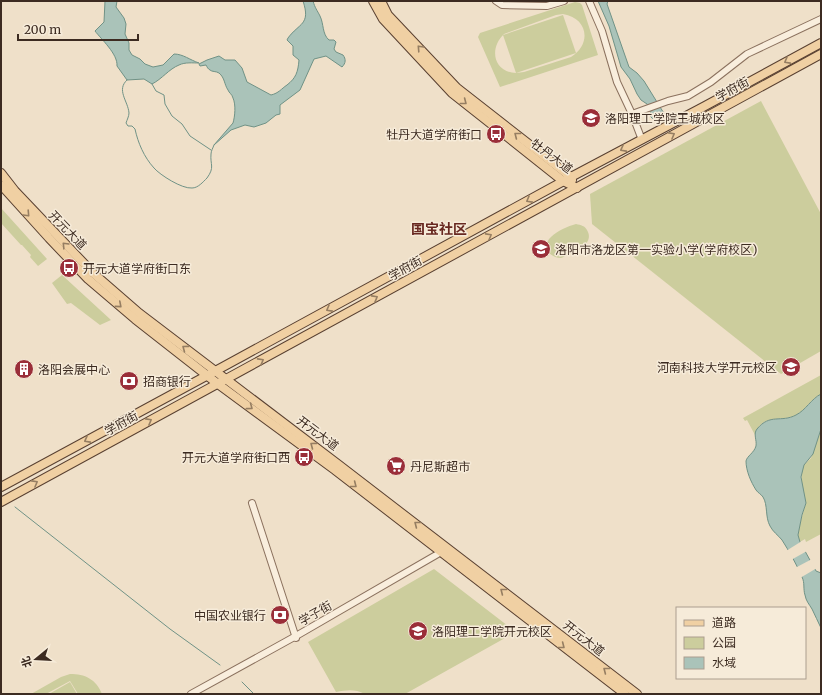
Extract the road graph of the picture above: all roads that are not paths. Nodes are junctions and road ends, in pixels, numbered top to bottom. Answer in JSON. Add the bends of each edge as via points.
{"nodes":[{"id":1,"x":373,"y":1,"type":"edge"},
{"id":2,"x":381,"y":1,"type":"edge"},
{"id":3,"x":496,"y":1,"type":"edge"},
{"id":4,"x":564,"y":1,"type":"edge"},
{"id":5,"x":589,"y":1,"type":"edge"},
{"id":6,"x":821,"y":19,"type":"edge"},
{"id":7,"x":821,"y":43,"type":"edge"},
{"id":8,"x":821,"y":54,"type":"edge"},
{"id":9,"x":705,"y":106,"type":"junction"},
{"id":10,"x":632,"y":114,"type":"junction"},
{"id":11,"x":710,"y":115,"type":"junction"},
{"id":12,"x":642,"y":140,"type":"junction"},
{"id":13,"x":1,"y":174,"type":"edge"},
{"id":14,"x":567,"y":179,"type":"junction"},
{"id":15,"x":1,"y":185,"type":"edge"},
{"id":16,"x":577,"y":188,"type":"junction"},
{"id":17,"x":212,"y":373,"type":"junction"},
{"id":18,"x":226,"y":380,"type":"junction"},
{"id":19,"x":218,"y":384,"type":"junction"},
{"id":20,"x":66,"y":451,"type":"junction"},
{"id":21,"x":72,"y":463,"type":"junction"},
{"id":22,"x":2,"y":485,"type":"edge"},
{"id":23,"x":1,"y":502,"type":"edge"},
{"id":24,"x":252,"y":503,"type":"dead end"},
{"id":25,"x":445,"y":551,"type":"junction"},
{"id":26,"x":296,"y":638,"type":"junction"},
{"id":27,"x":191,"y":694,"type":"edge"},
{"id":28,"x":195,"y":694,"type":"edge"},
{"id":29,"x":625,"y":694,"type":"edge"},
{"id":30,"x":637,"y":694,"type":"edge"}],
"edges":[{"from":1,"to":14,"type":"main road","name":"牡丹大道","one_way":true,"via":[[383,19],[452,93]]},
{"from":14,"to":2,"type":"main road","name":"牡丹大道","one_way":true,"via":[[457,88],[388,15]]},
{"from":3,"to":4,"type":"street","via":[[502,4],[546,6]]},
{"from":5,"to":10,"type":"street","via":[[602,31],[617,82]]},
{"from":6,"to":10,"type":"street","via":[[747,54],[688,96]]},
{"from":7,"to":9,"type":"main road","name":"学府街","one_way":true},
{"from":8,"to":11,"type":"main road","name":"学府街"},
{"from":9,"to":11,"type":"street"},
{"from":9,"to":12,"type":"main road","name":"学府街"},
{"from":10,"to":12,"type":"street"},
{"from":16,"to":11,"type":"main road","name":"学府街","one_way":true},
{"from":12,"to":14,"type":"main road","name":"学府街","one_way":true},
{"from":17,"to":13,"type":"main road","name":"开元大道","one_way":true,"via":[[93,273]]},
{"from":14,"to":16,"type":"main road","name":"牡丹大道"},
{"from":14,"to":17,"type":"main road","name":"学府街","one_way":true},
{"from":15,"to":17,"type":"main road","name":"开元大道","one_way":true,"via":[[88,279],[135,319]]},
{"from":18,"to":16,"type":"main road","name":"学府街","one_way":true},
{"from":17,"to":18,"type":"main road","name":"开元大道"},
{"from":17,"to":19,"type":"main road","name":"开元大道"},
{"from":17,"to":20,"type":"main road","name":"学府街","one_way":true},
{"from":18,"to":19,"type":"main road","name":"学府街"},
{"from":25,"to":18,"type":"main road","name":"开元大道","one_way":true},
{"from":21,"to":19,"type":"main road","name":"学府街","one_way":true},
{"from":19,"to":25,"type":"main road","name":"开元大道","one_way":true},
{"from":20,"to":21,"type":"main road"},
{"from":20,"to":22,"type":"main road","name":"学府街"},
{"from":23,"to":21,"type":"main road","name":"学府街","one_way":true},
{"from":24,"to":26,"type":"street"},
{"from":25,"to":26,"type":"street","name":"学子街"},
{"from":25,"to":29,"type":"main road","name":"开元大道","one_way":true},
{"from":30,"to":25,"type":"main road","name":"开元大道","one_way":true},
{"from":26,"to":27,"type":"street","name":"学子街"},
{"from":26,"to":28,"type":"street","name":"学子街"}]}
